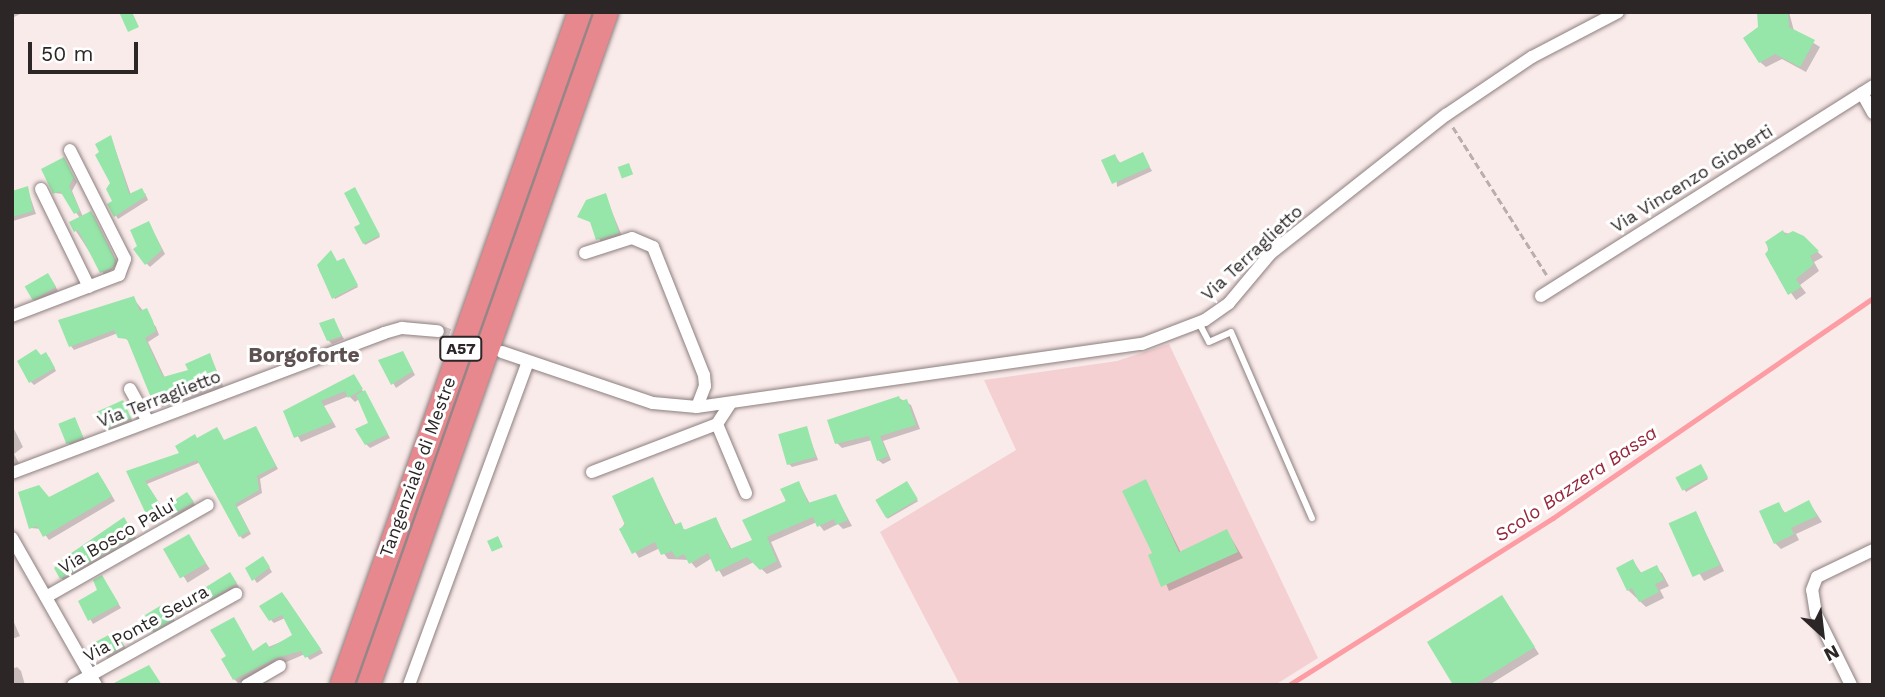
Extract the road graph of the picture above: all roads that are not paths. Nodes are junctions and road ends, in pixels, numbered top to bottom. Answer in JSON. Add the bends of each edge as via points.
{"nodes":[{"id":1,"x":579,"y":12,"type":"edge"},
{"id":2,"x":606,"y":12,"type":"edge"},
{"id":3,"x":1618,"y":12,"type":"edge"},
{"id":4,"x":1867,"y":90,"type":"edge"},
{"id":5,"x":1873,"y":113,"type":"edge"},
{"id":6,"x":70,"y":150,"type":"dead end"},
{"id":7,"x":41,"y":189,"type":"dead end"},
{"id":8,"x":585,"y":253,"type":"dead end"},
{"id":9,"x":89,"y":287,"type":"junction"},
{"id":10,"x":1541,"y":296,"type":"dead end"},
{"id":11,"x":12,"y":316,"type":"edge"},
{"id":12,"x":1199,"y":323,"type":"junction"},
{"id":13,"x":438,"y":331,"type":"tunnel mouth"},
{"id":14,"x":502,"y":352,"type":"tunnel mouth"},
{"id":15,"x":528,"y":362,"type":"junction"},
{"id":16,"x":131,"y":389,"type":"dead end"},
{"id":17,"x":730,"y":404,"type":"junction"},
{"id":18,"x":697,"y":408,"type":"junction"},
{"id":19,"x":148,"y":421,"type":"junction"},
{"id":20,"x":718,"y":424,"type":"junction"},
{"id":21,"x":592,"y":472,"type":"dead end"},
{"id":22,"x":12,"y":473,"type":"edge"},
{"id":23,"x":746,"y":493,"type":"dead end"},
{"id":24,"x":208,"y":505,"type":"dead end"},
{"id":25,"x":1312,"y":518,"type":"dead end"},
{"id":26,"x":12,"y":538,"type":"edge"},
{"id":27,"x":1873,"y":550,"type":"edge"},
{"id":28,"x":236,"y":594,"type":"dead end"},
{"id":29,"x":46,"y":597,"type":"junction"},
{"id":30,"x":280,"y":666,"type":"dead end"},
{"id":31,"x":93,"y":680,"type":"edge"},
{"id":32,"x":73,"y":685,"type":"edge"},
{"id":33,"x":247,"y":685,"type":"edge"},
{"id":34,"x":341,"y":685,"type":"edge"},
{"id":35,"x":368,"y":685,"type":"edge"},
{"id":36,"x":409,"y":685,"type":"edge"},
{"id":37,"x":1851,"y":685,"type":"edge"}],
"edges":[{"from":1,"to":34,"type":"highway","name":"Tangenziale di Mestre","number":"A57"},
{"from":2,"to":35,"type":"highway","name":"Tangenziale di Mestre","number":"A57"},
{"from":3,"to":12,"type":"street","name":"Via Terraglietto","via":[[1532,57],[1446,116],[1271,253],[1230,303]]},
{"from":4,"to":5,"type":"street","name":"Via Vincenzo Gioberti"},
{"from":4,"to":10,"type":"street","name":"Via Vincenzo Gioberti"},
{"from":6,"to":9,"type":"street","via":[[125,259],[119,275]]},
{"from":7,"to":9,"type":"street"},
{"from":8,"to":18,"type":"street","via":[[632,238],[653,247],[704,375]]},
{"from":9,"to":11,"type":"street"},
{"from":12,"to":17,"type":"street","name":"Via Terraglietto","via":[[1142,344]]},
{"from":12,"to":25,"type":"lane","via":[[1209,342],[1231,332]]},
{"from":13,"to":19,"type":"street","name":"Via Terraglietto","via":[[402,328],[384,333]]},
{"from":14,"to":15,"type":"street","name":"Via Terraglietto"},
{"from":15,"to":18,"type":"street","name":"Via Terraglietto","via":[[653,403]]},
{"from":15,"to":36,"type":"street"},
{"from":16,"to":19,"type":"street"},
{"from":17,"to":18,"type":"street","name":"Via Terraglietto"},
{"from":17,"to":20,"type":"street"},
{"from":19,"to":22,"type":"street","name":"Via Terraglietto"},
{"from":20,"to":21,"type":"street"},
{"from":20,"to":23,"type":"street"},
{"from":24,"to":29,"type":"street","name":"Via Bosco Palu'"},
{"from":26,"to":29,"type":"street"},
{"from":27,"to":37,"type":"street","via":[[1818,577],[1812,590],[1816,614]]},
{"from":28,"to":31,"type":"street","name":"Via Ponte Seura"},
{"from":29,"to":31,"type":"street"},
{"from":30,"to":33,"type":"street"},
{"from":31,"to":32,"type":"street","name":"Via Ponte Seura"}]}
